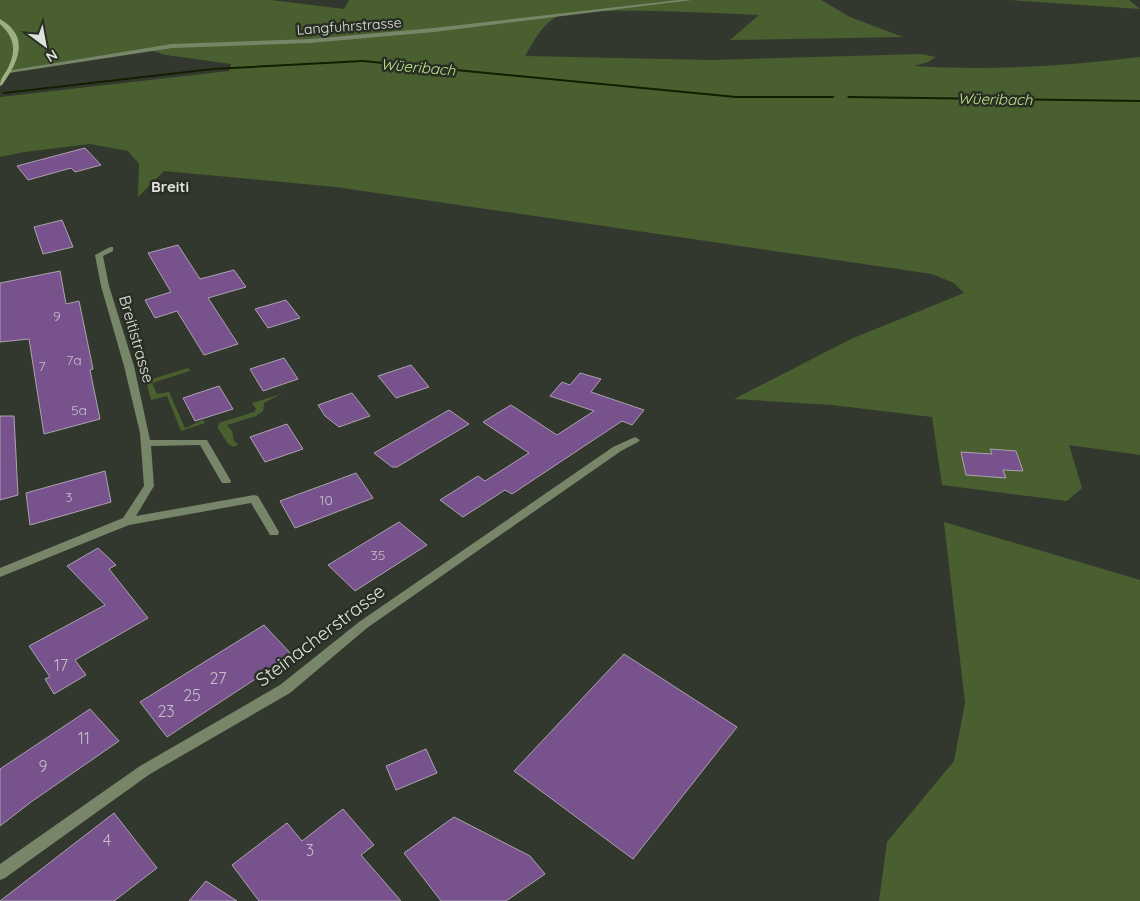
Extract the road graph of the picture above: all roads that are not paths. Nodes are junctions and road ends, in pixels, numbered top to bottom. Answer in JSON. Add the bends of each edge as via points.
{"nodes":[{"id":1,"x":690,"y":0,"type":"edge"},
{"id":2,"x":0,"y":21,"type":"edge"},
{"id":3,"x":10,"y":71,"type":"junction"},
{"id":4,"x":0,"y":84,"type":"edge"},
{"id":5,"x":110,"y":249,"type":"dead end"},
{"id":6,"x":635,"y":440,"type":"dead end"},
{"id":7,"x":146,"y":443,"type":"junction"},
{"id":8,"x":226,"y":482,"type":"dead end"},
{"id":9,"x":127,"y":520,"type":"junction"},
{"id":10,"x":274,"y":532,"type":"dead end"},
{"id":11,"x":0,"y":573,"type":"edge"},
{"id":12,"x":0,"y":873,"type":"edge"}],
"edges":[{"from":1,"to":3,"type":"street","name":"Langfuhrstrasse","via":[[409,33],[310,41],[172,46]]},
{"from":2,"to":3,"type":"street","via":[[16,39],[18,54]]},
{"from":3,"to":4,"type":"street"},
{"from":5,"to":7,"type":"street","name":"Breitistrasse","via":[[99,255]]},
{"from":6,"to":12,"type":"street","name":"Steinacherstrasse","via":[[601,460],[363,625],[285,689],[145,770]]},
{"from":7,"to":8,"type":"street","via":[[203,442]]},
{"from":7,"to":9,"type":"street","name":"Breitistrasse","via":[[149,486]]},
{"from":9,"to":10,"type":"street","via":[[254,500]]},
{"from":9,"to":11,"type":"street"}]}
